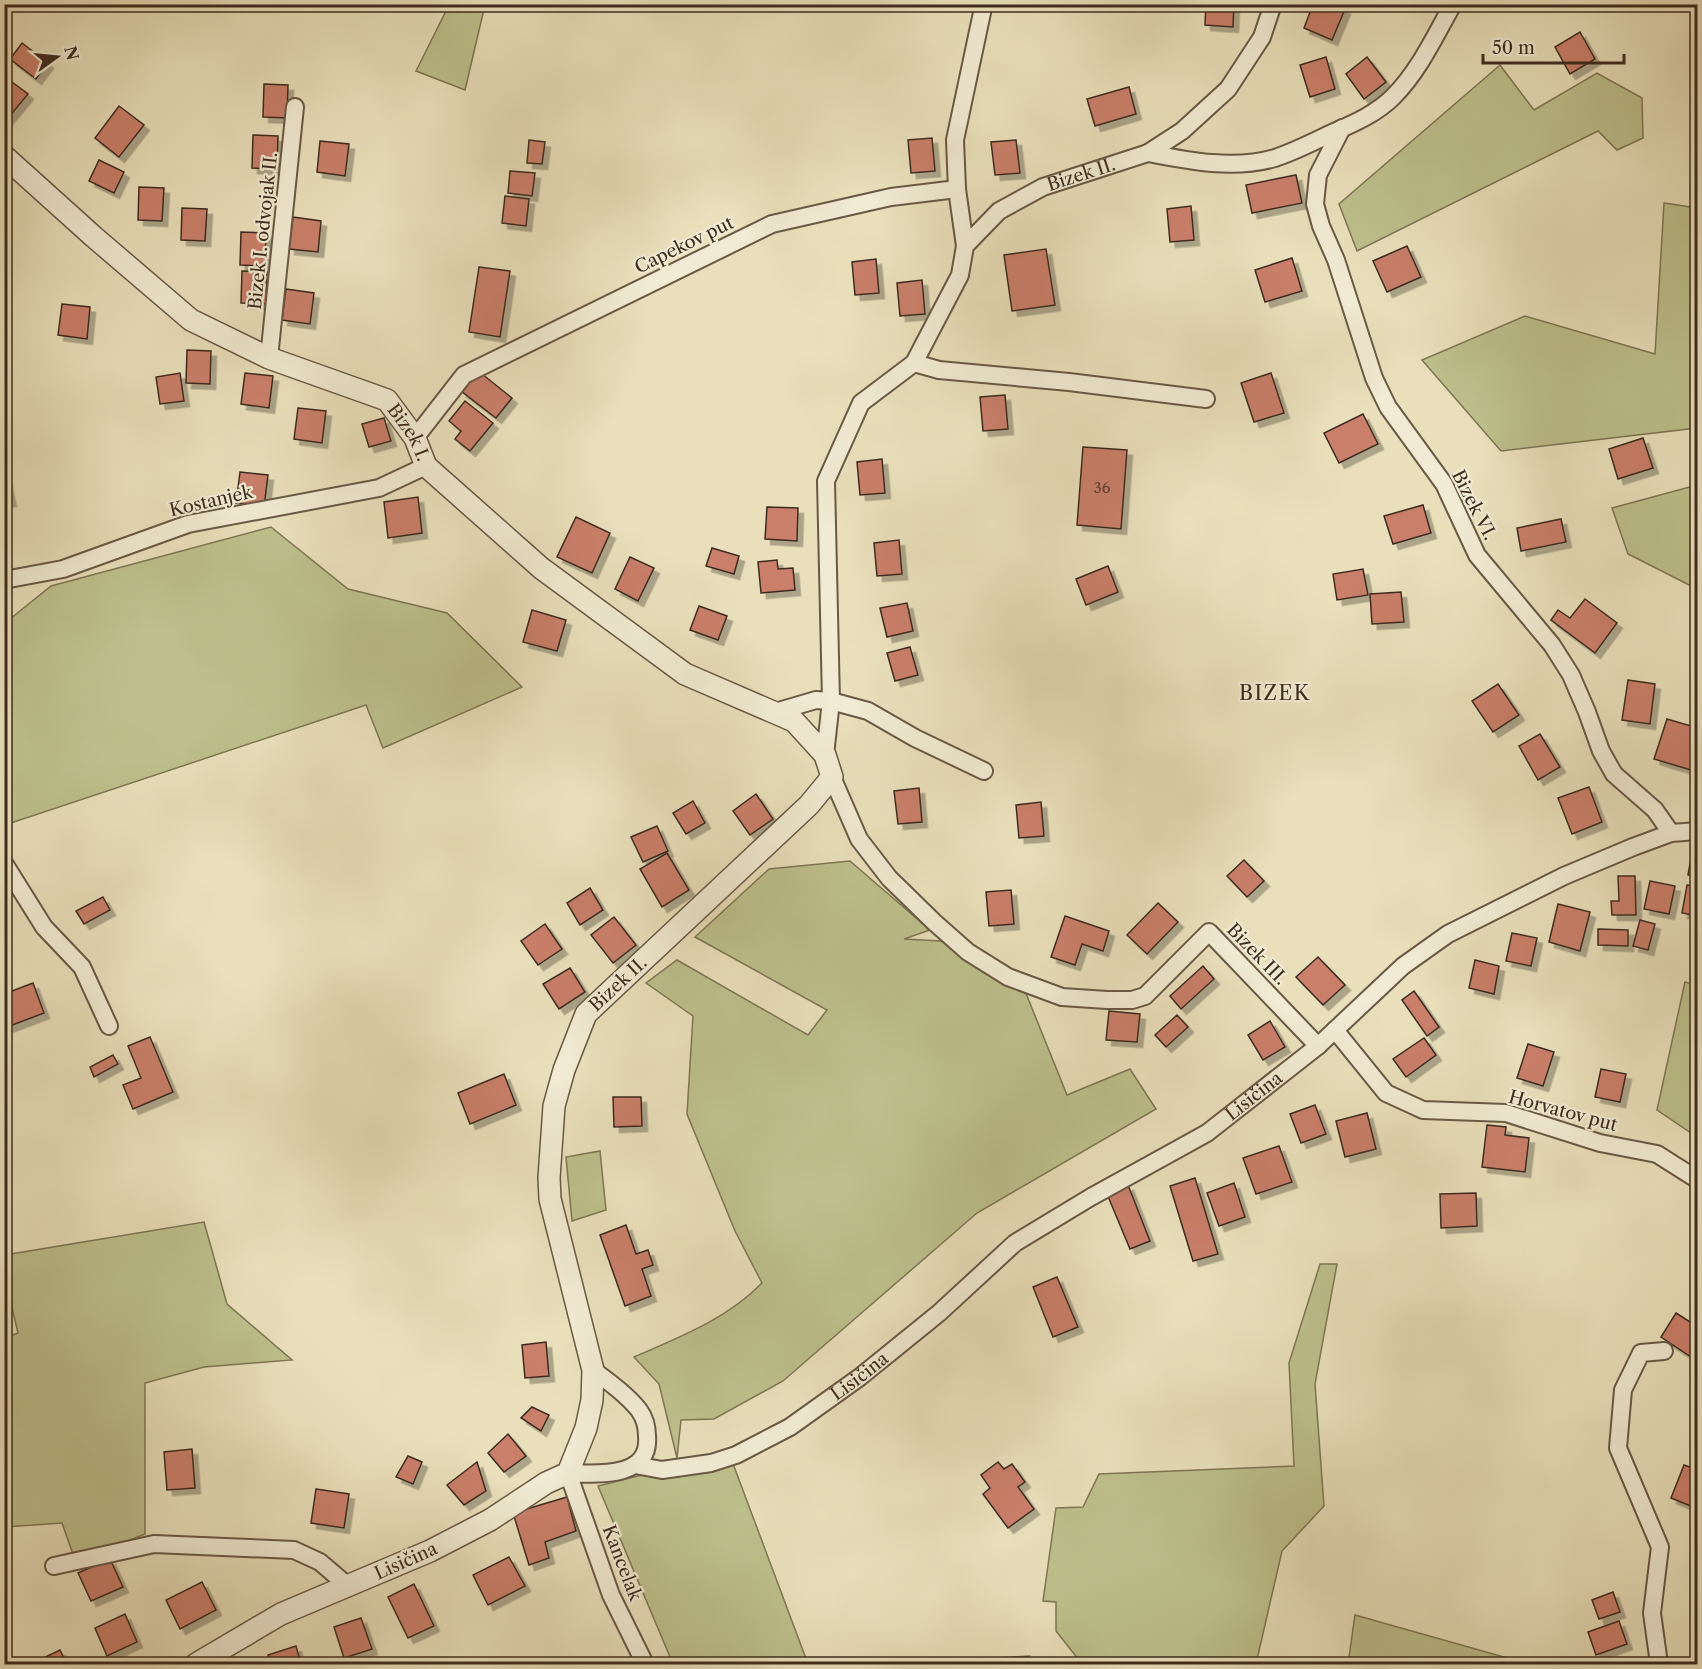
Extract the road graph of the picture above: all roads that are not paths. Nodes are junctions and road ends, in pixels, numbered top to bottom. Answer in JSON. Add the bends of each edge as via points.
{"nodes":[{"id":1,"x":1273,"y":4,"type":"edge"},
{"id":2,"x":1453,"y":4,"type":"edge"},
{"id":3,"x":983,"y":8,"type":"dead end"},
{"id":4,"x":295,"y":107,"type":"dead end"},
{"id":5,"x":1342,"y":128,"type":"junction"},
{"id":6,"x":1148,"y":153,"type":"junction"},
{"id":7,"x":4,"y":156,"type":"edge"},
{"id":8,"x":957,"y":189,"type":"junction"},
{"id":9,"x":965,"y":246,"type":"junction"},
{"id":10,"x":269,"y":358,"type":"junction"},
{"id":11,"x":914,"y":363,"type":"junction"},
{"id":12,"x":1206,"y":399,"type":"dead end"},
{"id":13,"x":415,"y":438,"type":"junction"},
{"id":14,"x":426,"y":466,"type":"junction"},
{"id":15,"x":4,"y":580,"type":"edge"},
{"id":16,"x":831,"y":701,"type":"junction"},
{"id":17,"x":775,"y":712,"type":"junction"},
{"id":18,"x":825,"y":755,"type":"junction"},
{"id":19,"x":984,"y":771,"type":"dead end"},
{"id":20,"x":832,"y":777,"type":"junction"},
{"id":21,"x":1698,"y":831,"type":"edge"},
{"id":22,"x":1671,"y":833,"type":"junction"},
{"id":23,"x":4,"y":863,"type":"edge"},
{"id":24,"x":109,"y":1026,"type":"dead end"},
{"id":25,"x":1335,"y":1030,"type":"junction"},
{"id":26,"x":1318,"y":1046,"type":"junction"},
{"id":27,"x":1698,"y":1180,"type":"edge"},
{"id":28,"x":1664,"y":1351,"type":"dead end"},
{"id":29,"x":593,"y":1370,"type":"junction"},
{"id":30,"x":635,"y":1465,"type":"junction"},
{"id":31,"x":568,"y":1473,"type":"junction"},
{"id":32,"x":54,"y":1566,"type":"dead end"},
{"id":33,"x":348,"y":1586,"type":"junction"},
{"id":34,"x":196,"y":1665,"type":"edge"},
{"id":35,"x":645,"y":1665,"type":"edge"},
{"id":36,"x":1659,"y":1665,"type":"edge"}],
"edges":[{"from":1,"to":6,"type":"street","name":"Bizek II.","via":[[1262,36],[1228,89],[1182,131]]},
{"from":2,"to":5,"type":"street","via":[[1408,81],[1373,113]]},
{"from":3,"to":8,"type":"street","via":[[955,140]]},
{"from":4,"to":10,"type":"street","name":"Bizek I. odvojak II."},
{"from":5,"to":6,"type":"street","via":[[1274,158],[1245,163],[1192,162]]},
{"from":5,"to":22,"type":"street","name":"Bizek VI.","via":[[1318,175],[1315,204],[1378,388],[1444,484],[1477,555],[1552,645],[1571,675],[1614,774],[1655,810]]},
{"from":6,"to":9,"type":"street","name":"Bizek II.","via":[[1043,187],[999,211]]},
{"from":7,"to":10,"type":"street","name":"Bizek I.","via":[[191,320]]},
{"from":8,"to":9,"type":"street"},
{"from":8,"to":13,"type":"street","name":"Capekov put","via":[[891,197],[772,224],[464,375]]},
{"from":9,"to":11,"type":"street","via":[[960,275]]},
{"from":10,"to":13,"type":"street","name":"Bizek I.","via":[[387,400]]},
{"from":11,"to":12,"type":"street","via":[[939,370]]},
{"from":11,"to":16,"type":"street","via":[[861,404],[826,481]]},
{"from":13,"to":14,"type":"street","name":"Bizek I."},
{"from":14,"to":15,"type":"street","name":"Kostanjek","via":[[379,488],[188,524],[63,569]]},
{"from":14,"to":17,"type":"street","name":"Bizek I.","via":[[541,568],[685,674]]},
{"from":16,"to":17,"type":"street","via":[[816,700]]},
{"from":16,"to":18,"type":"street"},
{"from":16,"to":19,"type":"street","via":[[868,711]]},
{"from":17,"to":18,"type":"street","name":"Bizek I.","via":[[794,721]]},
{"from":18,"to":20,"type":"street"},
{"from":20,"to":26,"type":"street","name":"Bizek III.","via":[[859,839],[889,878],[968,952],[1008,977],[1062,997],[1132,1000],[1145,996],[1209,932]]},
{"from":20,"to":29,"type":"street","name":"Bizek II.","via":[[809,805],[586,1014],[582,1023],[554,1106],[549,1178],[550,1199]]},
{"from":21,"to":22,"type":"street"},
{"from":22,"to":25,"type":"street","via":[[1564,876],[1448,934],[1403,966]]},
{"from":23,"to":24,"type":"street","via":[[45,927],[82,967]]},
{"from":25,"to":26,"type":"street"},
{"from":25,"to":27,"type":"street","name":"Horvatov put","via":[[1386,1093],[1423,1110],[1506,1113],[1600,1143],[1657,1154]]},
{"from":26,"to":30,"type":"street","name":"Lisičina","via":[[1207,1133],[1015,1242],[939,1313],[790,1427],[736,1455],[711,1463],[662,1470]]},
{"from":28,"to":36,"type":"street","via":[[1641,1353],[1623,1390],[1618,1448],[1660,1547],[1652,1612]]},
{"from":29,"to":30,"type":"street","via":[[624,1394],[640,1411],[647,1426],[648,1444]]},
{"from":29,"to":31,"type":"street","name":"Bizek II.","via":[[586,1428]]},
{"from":30,"to":31,"type":"street","name":"Lisičina","via":[[616,1472]]},
{"from":31,"to":33,"type":"street","name":"Lisičina","via":[[430,1551]]},
{"from":31,"to":35,"type":"street","name":"Kancelak","via":[[611,1595]]},
{"from":32,"to":33,"type":"street","via":[[154,1544],[294,1550],[320,1562]]},
{"from":33,"to":34,"type":"street","name":"Lisičina","via":[[281,1614]]}]}
